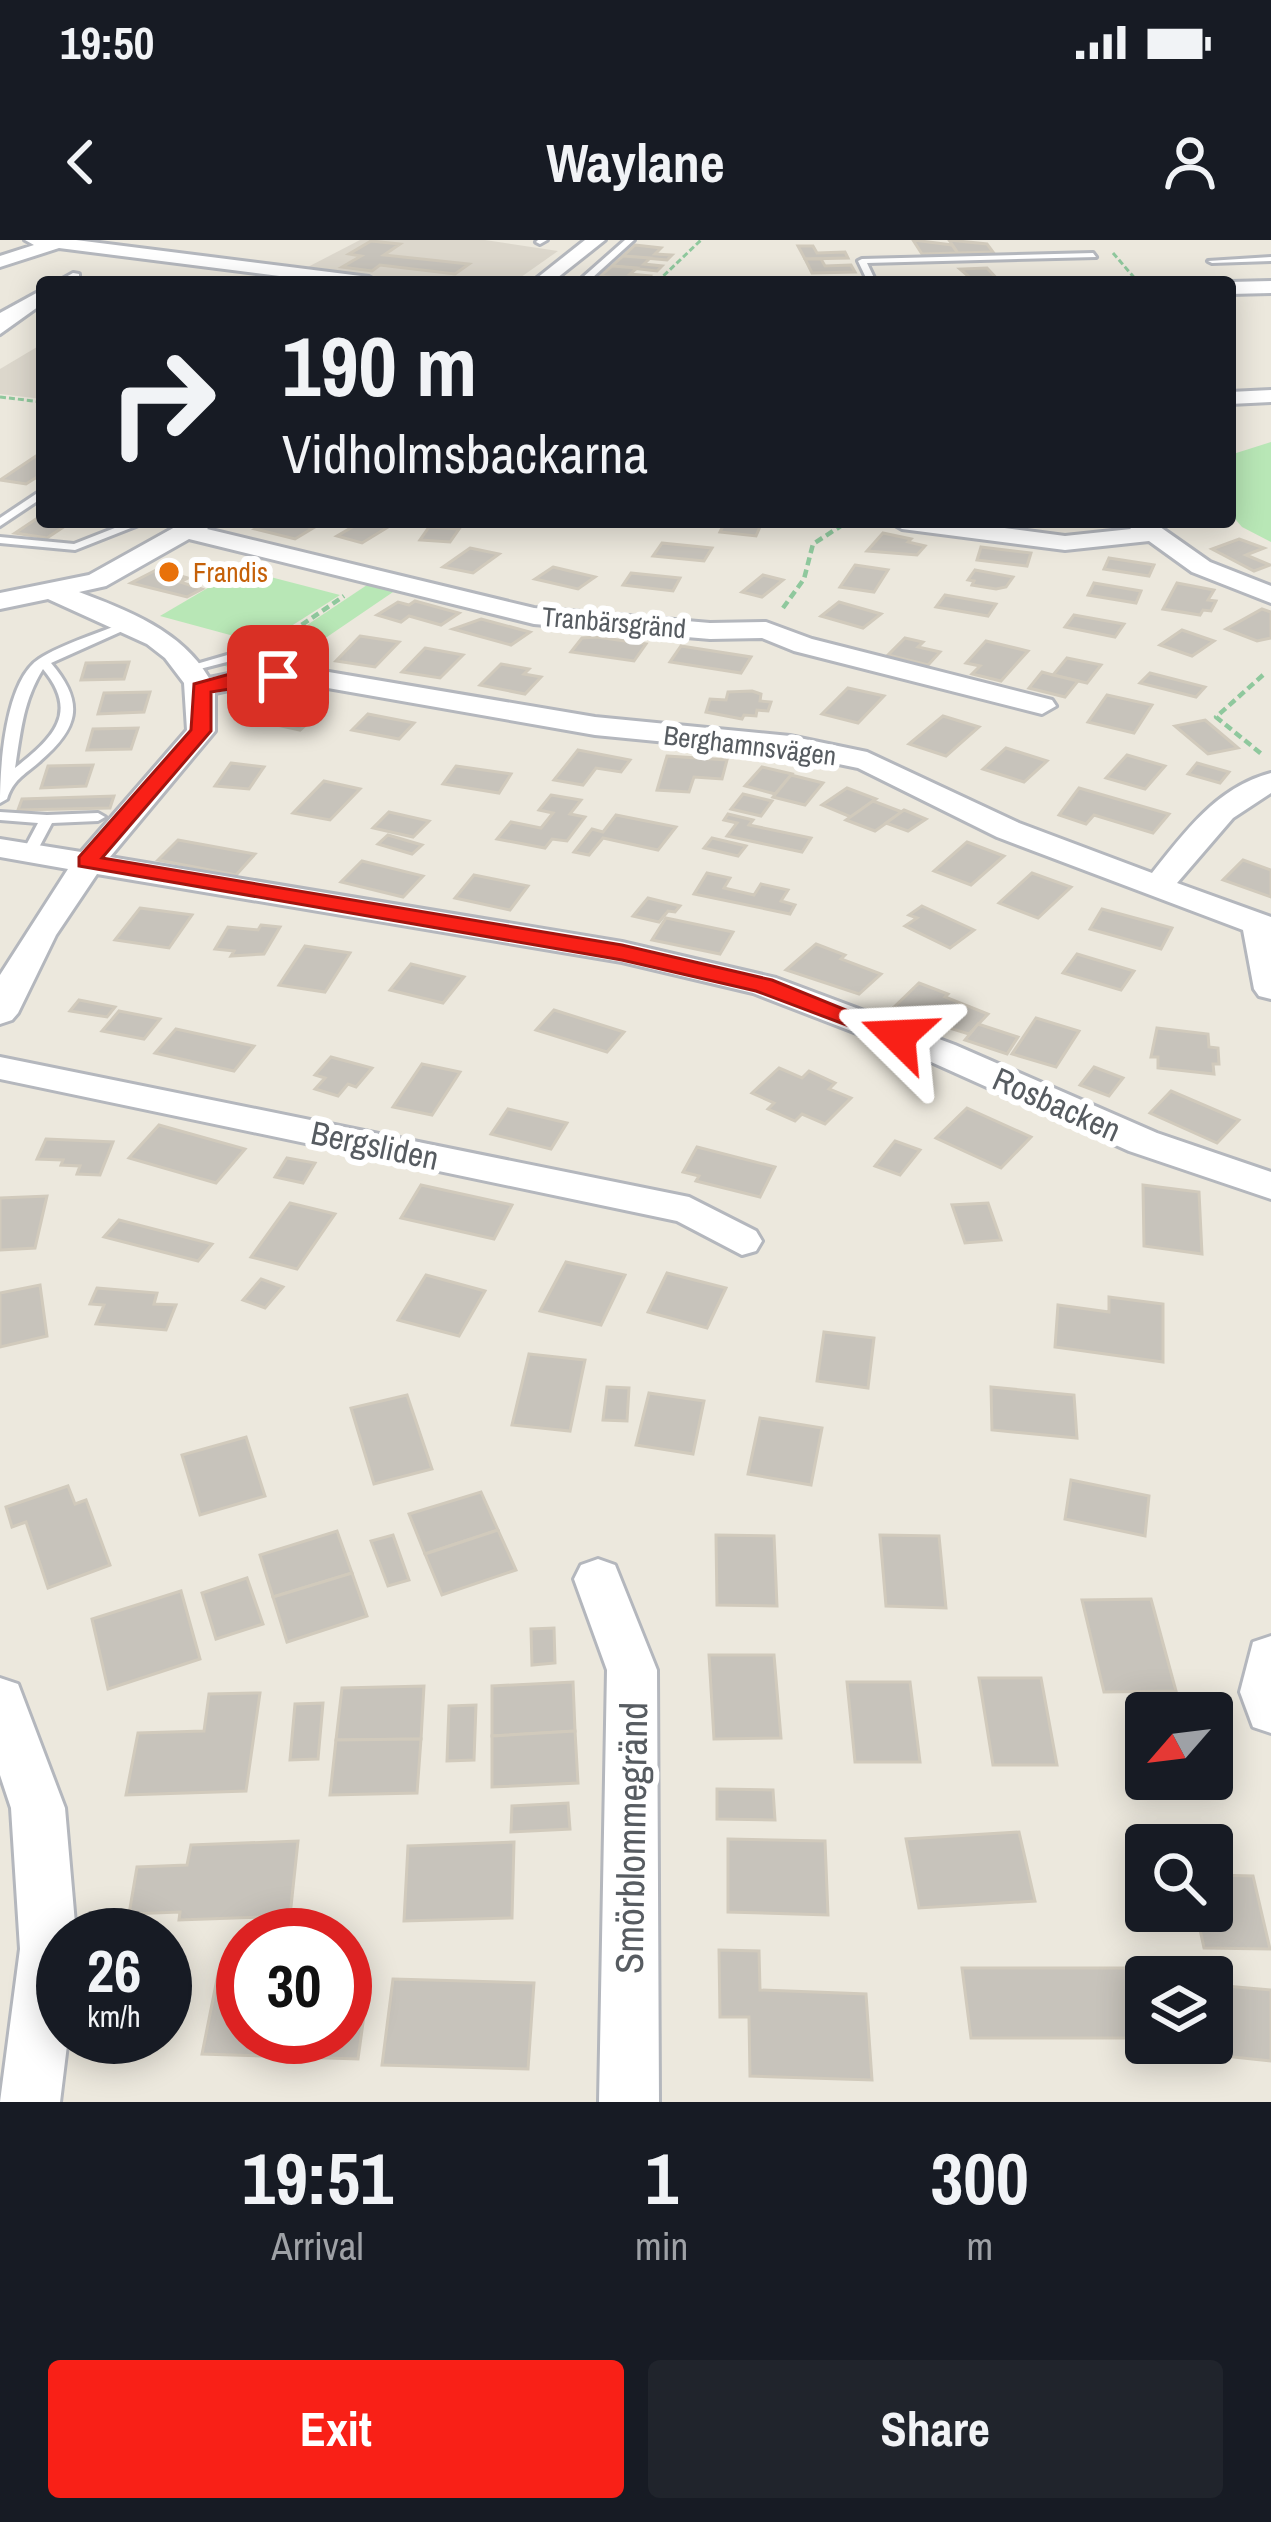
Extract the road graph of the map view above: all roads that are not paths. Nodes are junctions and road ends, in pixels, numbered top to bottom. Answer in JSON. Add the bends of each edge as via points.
{"nodes":[{"id":1,"x":596,"y":240,"type":"edge"},
{"id":2,"x":630,"y":240,"type":"edge"},
{"id":3,"x":51,"y":241,"type":"edge"},
{"id":4,"x":862,"y":247,"type":"dead end"},
{"id":5,"x":1093,"y":255,"type":"dead end"},
{"id":6,"x":1271,"y":260,"type":"edge"},
{"id":7,"x":862,"y":261,"type":"junction"},
{"id":8,"x":1212,"y":261,"type":"dead end"},
{"id":9,"x":0,"y":262,"type":"edge"},
{"id":10,"x":322,"y":276,"type":"edge"},
{"id":11,"x":550,"y":276,"type":"edge"},
{"id":12,"x":590,"y":276,"type":"edge"},
{"id":13,"x":869,"y":276,"type":"edge"},
{"id":14,"x":1271,"y":287,"type":"edge"},
{"id":15,"x":1236,"y":288,"type":"edge"},
{"id":16,"x":36,"y":300,"type":"edge"},
{"id":17,"x":0,"y":328,"type":"edge"},
{"id":18,"x":1271,"y":396,"type":"edge"},
{"id":19,"x":1236,"y":398,"type":"edge"},
{"id":20,"x":36,"y":498,"type":"edge"},
{"id":21,"x":0,"y":523,"type":"edge"},
{"id":22,"x":124,"y":528,"type":"edge"},
{"id":23,"x":190,"y":528,"type":"edge"},
{"id":24,"x":200,"y":528,"type":"edge"},
{"id":25,"x":949,"y":528,"type":"edge"},
{"id":26,"x":1144,"y":528,"type":"edge"},
{"id":27,"x":0,"y":540,"type":"edge"},
{"id":28,"x":53,"y":592,"type":"junction"},
{"id":29,"x":1271,"y":595,"type":"edge"},
{"id":30,"x":0,"y":601,"type":"edge"},
{"id":31,"x":132,"y":624,"type":"junction"},
{"id":32,"x":262,"y":648,"type":"road end"},
{"id":33,"x":40,"y":663,"type":"junction"},
{"id":34,"x":196,"y":678,"type":"junction"},
{"id":35,"x":1042,"y":706,"type":"dead end"},
{"id":36,"x":6,"y":781,"type":"junction"},
{"id":37,"x":1271,"y":782,"type":"edge"},
{"id":38,"x":0,"y":799,"type":"edge"},
{"id":39,"x":0,"y":816,"type":"edge"},
{"id":40,"x":98,"y":817,"type":"dead end"},
{"id":41,"x":46,"y":819,"type":"junction"},
{"id":42,"x":14,"y":851,"type":"edge"},
{"id":43,"x":87,"y":862,"type":"junction"},
{"id":44,"x":1158,"y":886,"type":"junction"},
{"id":45,"x":1265,"y":926,"type":"edge"},
{"id":46,"x":1271,"y":989,"type":"edge"},
{"id":47,"x":0,"y":1013,"type":"edge"},
{"id":48,"x":0,"y":1068,"type":"edge"},
{"id":49,"x":1271,"y":1186,"type":"edge"},
{"id":50,"x":742,"y":1240,"type":"dead end"},
{"id":51,"x":598,"y":1580,"type":"dead end"},
{"id":52,"x":1271,"y":1658,"type":"edge"},
{"id":53,"x":0,"y":1700,"type":"edge"},
{"id":54,"x":1271,"y":1712,"type":"edge"},
{"id":55,"x":30,"y":2102,"type":"edge"},
{"id":56,"x":628,"y":2102,"type":"edge"}],
"edges":[{"from":1,"to":11,"type":"street"},
{"from":2,"to":12,"type":"lane"},
{"from":3,"to":9,"type":"street"},
{"from":3,"to":10,"type":"street"},
{"from":4,"to":7,"type":"lane"},
{"from":5,"to":7,"type":"lane"},
{"from":6,"to":8,"type":"lane"},
{"from":7,"to":13,"type":"lane"},
{"from":14,"to":15,"type":"street"},
{"from":16,"to":17,"type":"street"},
{"from":18,"to":19,"type":"street"},
{"from":20,"to":21,"type":"lane"},
{"from":22,"to":27,"type":"lane","via":[[75,547]]},
{"from":23,"to":28,"type":"street","via":[[98,581]]},
{"from":24,"to":35,"type":"street","name":"Tranbärsgränd","via":[[534,616],[766,630]]},
{"from":25,"to":26,"type":"street","via":[[1065,543]]},
{"from":26,"to":29,"type":"street","via":[[1201,567]]},
{"from":28,"to":30,"type":"street"},
{"from":28,"to":31,"type":"street"},
{"from":31,"to":33,"type":"lane"},
{"from":31,"to":34,"type":"street"},
{"from":32,"to":34,"type":"lane","via":[[220,660]]},
{"from":33,"to":36,"type":"lane","via":[[0,717]]},
{"from":33,"to":36,"type":"lane","via":[[68,695],[67,723]]},
{"from":34,"to":43,"type":"street","via":[[201,731]]},
{"from":34,"to":44,"type":"street","name":"Berghamnsvägen","via":[[304,676],[595,726],[818,749],[867,761],[1008,830]]},
{"from":36,"to":38,"type":"lane"},
{"from":37,"to":44,"type":"street","via":[[1219,813]]},
{"from":39,"to":41,"type":"lane"},
{"from":40,"to":41,"type":"lane"},
{"from":41,"to":42,"type":"lane"},
{"from":42,"to":43,"type":"street","name":"Rosbacken"},
{"from":43,"to":47,"type":"street"},
{"from":43,"to":49,"type":"street","name":"Rosbacken","via":[[622,952],[764,985],[1143,1142]]},
{"from":44,"to":45,"type":"street","name":"Berghamnsvägen"},
{"from":45,"to":46,"type":"street"},
{"from":48,"to":50,"type":"street","name":"Bergsliden","via":[[689,1210]]},
{"from":51,"to":56,"type":"street","name":"Smörblommegränd","via":[[632,1670]]},
{"from":52,"to":54,"type":"street"},
{"from":53,"to":55,"type":"street","via":[[38,1808],[49,1949]]}]}
